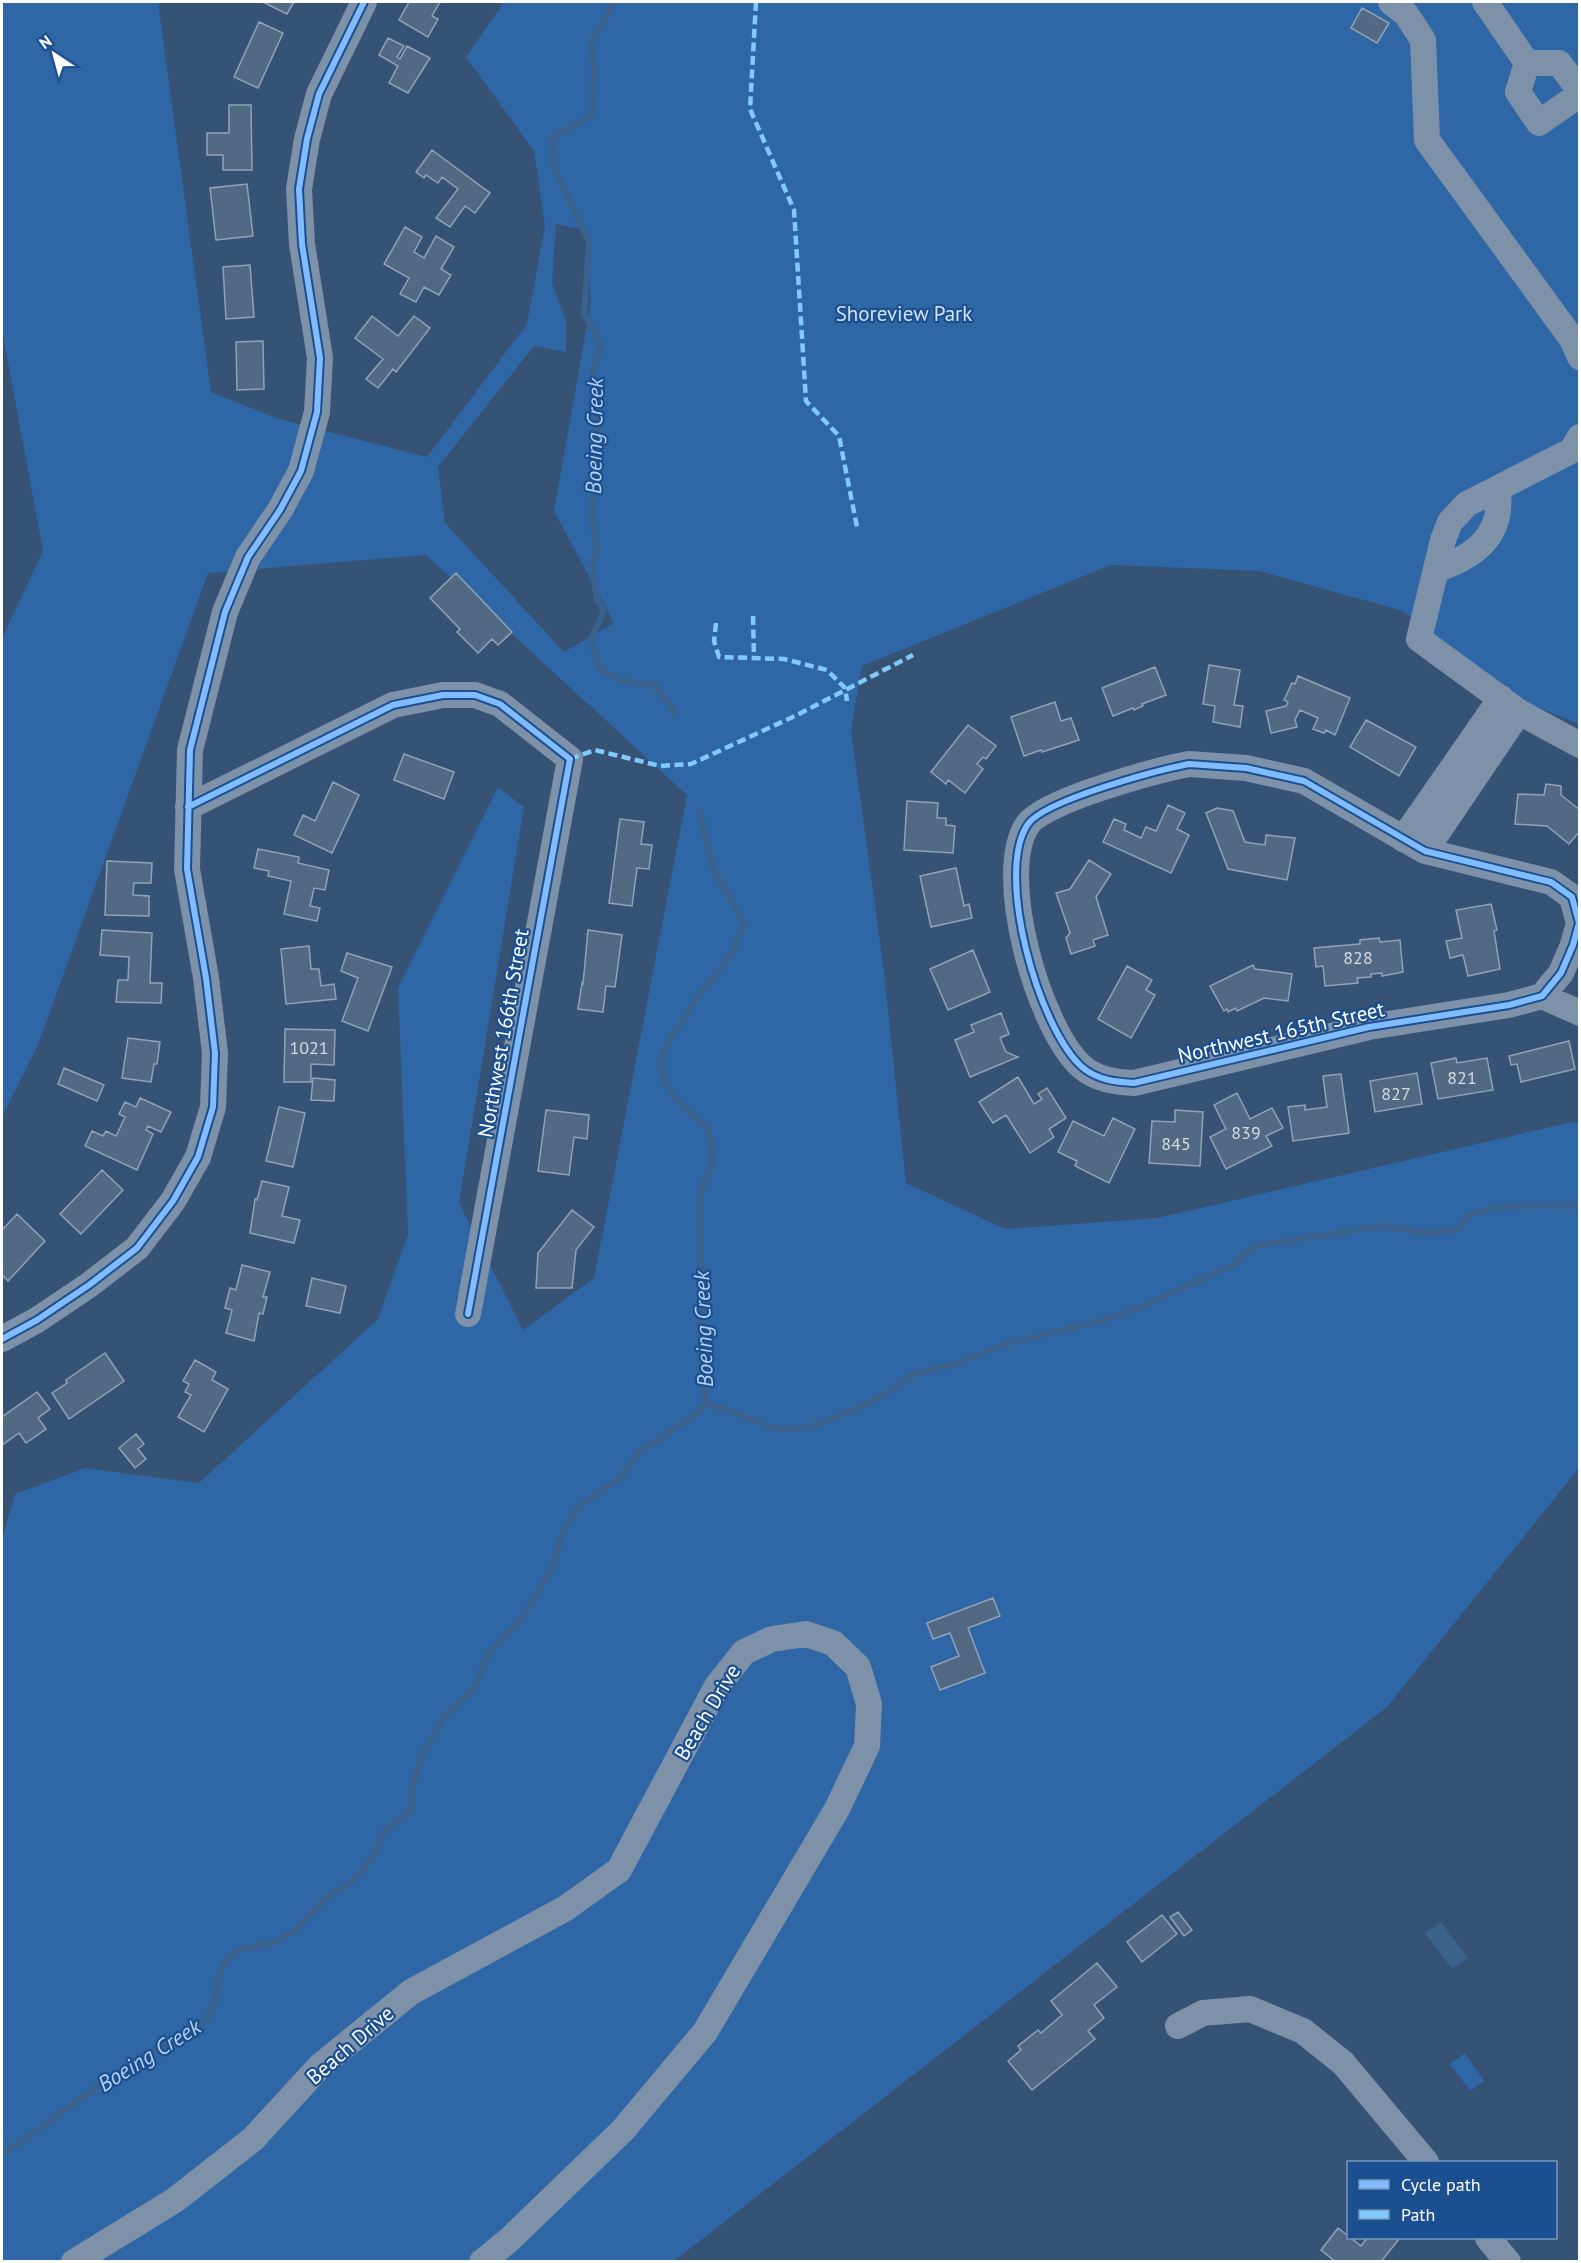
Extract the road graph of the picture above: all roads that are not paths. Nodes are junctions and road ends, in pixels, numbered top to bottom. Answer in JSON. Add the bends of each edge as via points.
{"nodes":[{"id":1,"x":364,"y":2,"type":"edge"},
{"id":2,"x":1391,"y":2,"type":"edge"},
{"id":3,"x":1485,"y":2,"type":"edge"},
{"id":4,"x":1527,"y":63,"type":"junction"},
{"id":5,"x":1580,"y":92,"type":"edge"},
{"id":6,"x":1580,"y":357,"type":"edge"},
{"id":7,"x":1580,"y":437,"type":"edge"},
{"id":8,"x":1499,"y":488,"type":"junction"},
{"id":9,"x":1438,"y":568,"type":"junction"},
{"id":10,"x":1510,"y":705,"type":"junction"},
{"id":11,"x":1580,"y":745,"type":"edge"},
{"id":12,"x":188,"y":807,"type":"junction"},
{"id":13,"x":1414,"y":845,"type":"junction"},
{"id":14,"x":1542,"y":996,"type":"junction"},
{"id":15,"x":1580,"y":1013,"type":"edge"},
{"id":16,"x":468,"y":1314,"type":"dead end"},
{"id":17,"x":2,"y":1338,"type":"edge"},
{"id":18,"x":1179,"y":2026,"type":"dead end"},
{"id":19,"x":1424,"y":2161,"type":"edge"},
{"id":20,"x":1489,"y":2239,"type":"edge"},
{"id":21,"x":74,"y":2262,"type":"edge"},
{"id":22,"x":482,"y":2262,"type":"edge"},
{"id":23,"x":1508,"y":2262,"type":"edge"}],
"edges":[{"from":1,"to":12,"type":"street","via":[[319,94],[299,189],[302,244],[320,358],[317,412],[301,471],[248,557],[225,612],[190,750]]},
{"from":2,"to":6,"type":"street","via":[[1406,14],[1423,40],[1427,140],[1572,339]]},
{"from":3,"to":4,"type":"street"},
{"from":4,"to":5,"type":"street","via":[[1559,63]]},
{"from":4,"to":5,"type":"street","via":[[1518,92],[1539,123]]},
{"from":7,"to":8,"type":"street","via":[[1571,451]]},
{"from":8,"to":9,"type":"street","via":[[1467,504],[1450,522]]},
{"from":8,"to":9,"type":"street","via":[[1497,518],[1485,543],[1457,562]]},
{"from":9,"to":10,"type":"street","via":[[1419,639]]},
{"from":10,"to":11,"type":"street"},
{"from":10,"to":13,"type":"street"},
{"from":12,"to":16,"type":"street","name":"Northwest 166th Street","via":[[393,705],[443,695],[475,695],[500,704],[570,759]]},
{"from":12,"to":17,"type":"street","via":[[188,869],[215,1053],[213,1107],[198,1157],[173,1202],[137,1248],[89,1286]]},
{"from":13,"to":14,"type":"street","via":[[1551,882],[1572,897],[1579,922],[1573,945],[1560,973]]},
{"from":13,"to":14,"type":"street","name":"Northwest 165th Street","via":[[1304,781],[1246,768],[1189,764],[1155,770],[1052,806],[1029,822],[1018,842],[1015,873],[1023,940],[1051,1023],[1083,1068],[1110,1081],[1134,1083],[1369,1027],[1509,1005]]},
{"from":14,"to":15,"type":"street"},
{"from":18,"to":19,"type":"street","via":[[1203,2013],[1250,2009],[1303,2031],[1343,2063]]},
{"from":20,"to":23,"type":"street"},
{"from":21,"to":22,"type":"street","name":"Beach Drive","via":[[175,2200],[253,2139],[320,2066],[411,1992],[566,1908],[619,1870],[717,1686],[744,1652],[772,1639],[806,1634],[833,1643],[858,1667],[869,1704],[867,1746],[837,1809],[705,2032],[622,2130]]}]}
